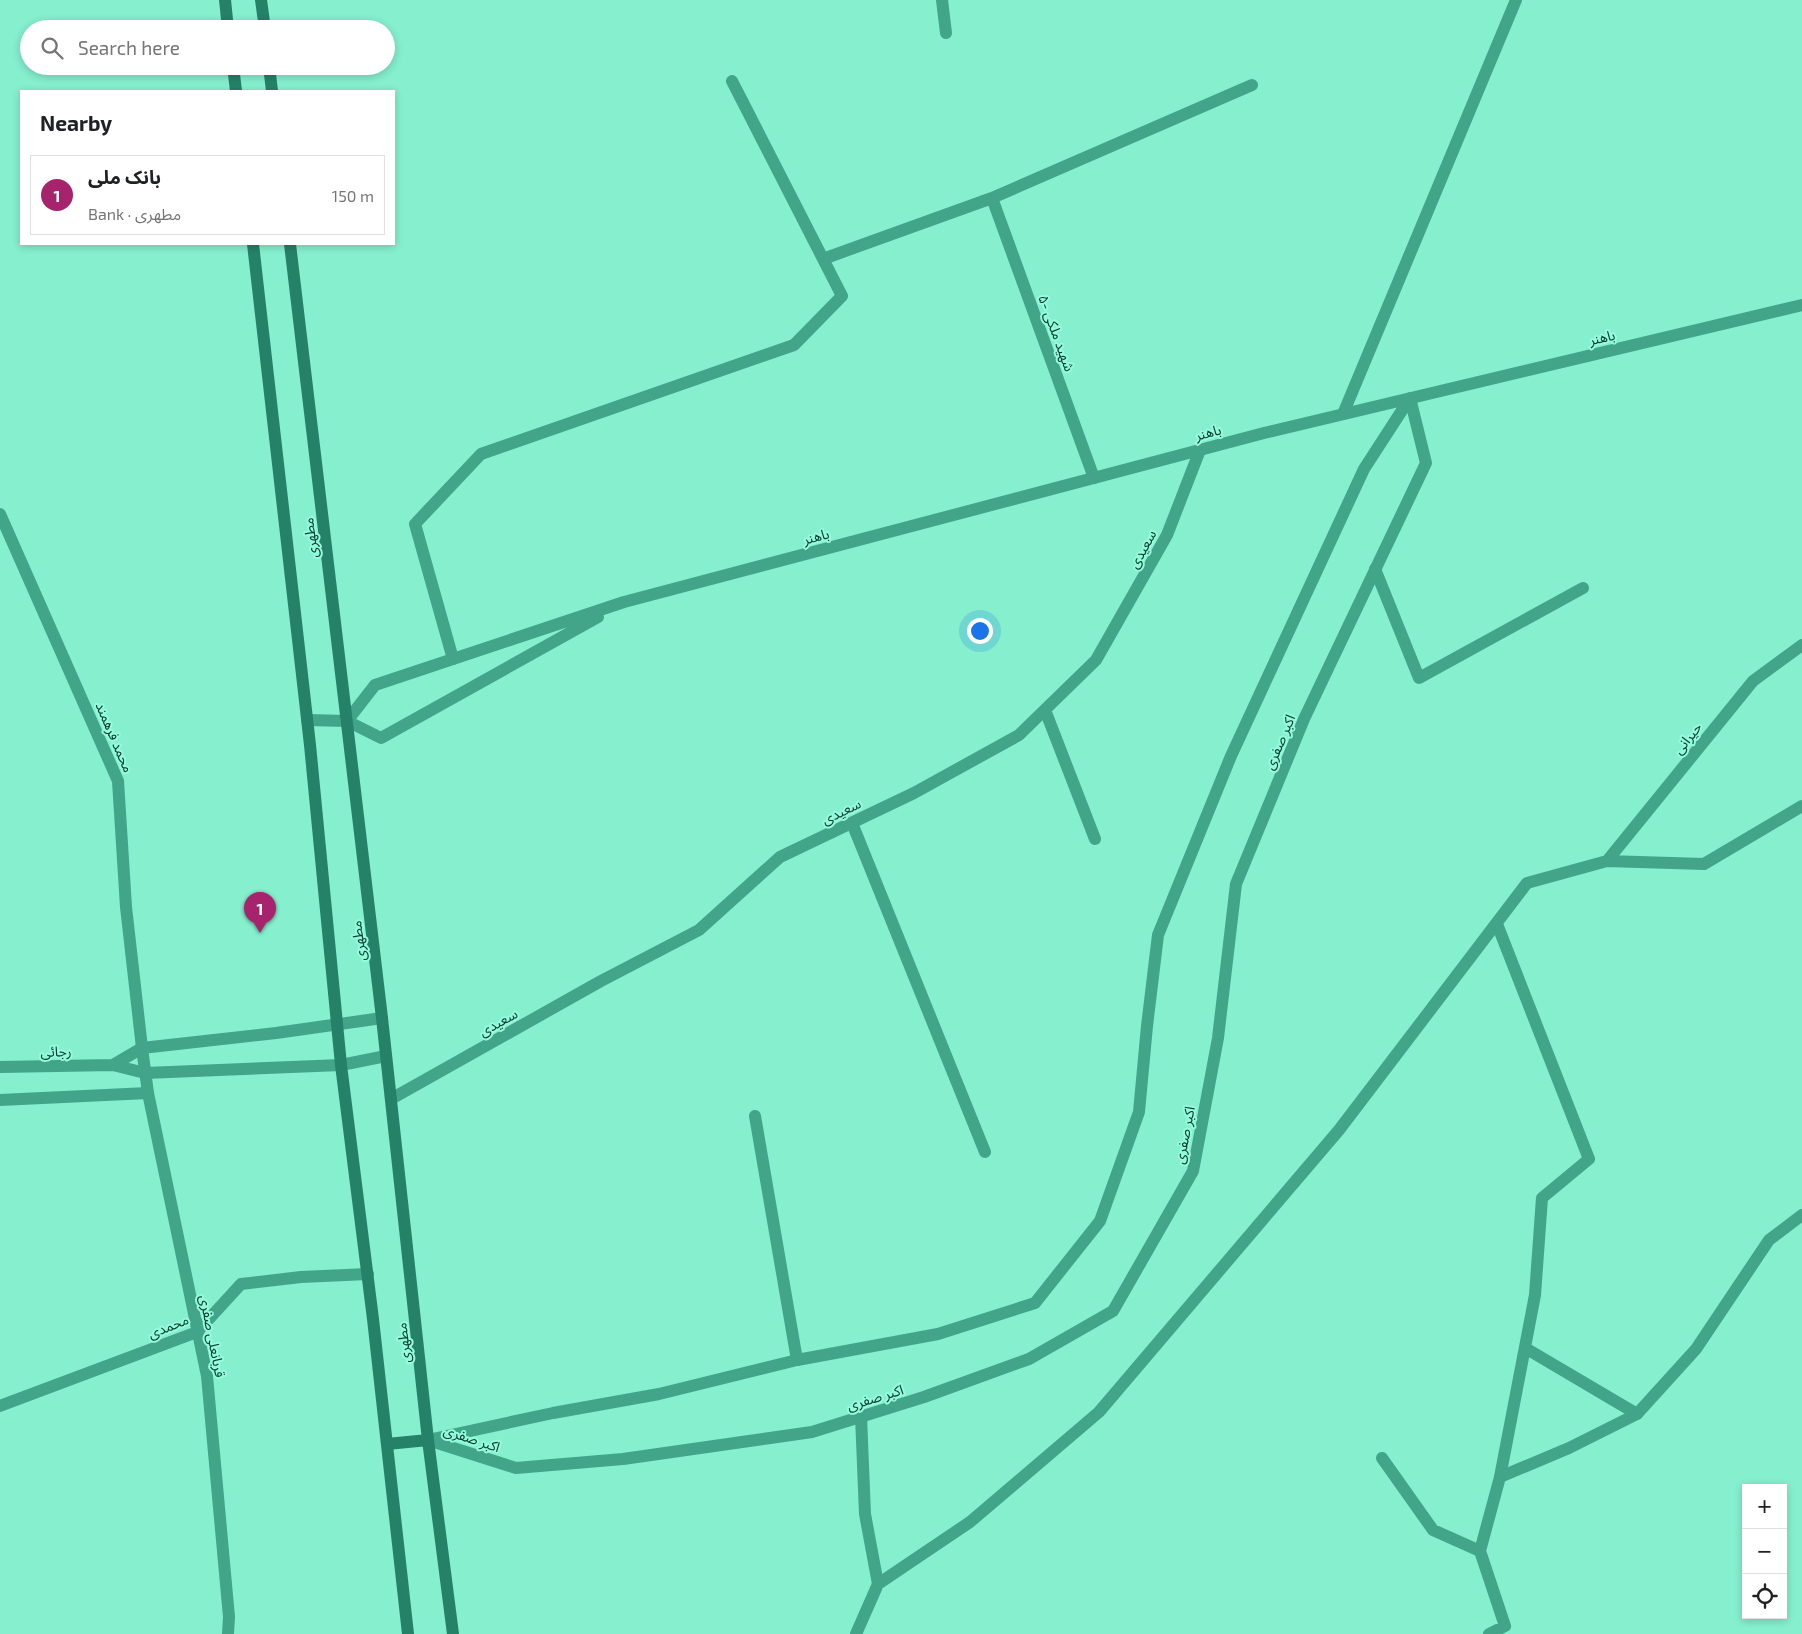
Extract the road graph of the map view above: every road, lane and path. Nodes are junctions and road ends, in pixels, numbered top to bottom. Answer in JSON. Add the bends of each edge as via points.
{"nodes":[{"id":1,"x":225,"y":0,"type":"edge"},
{"id":2,"x":261,"y":0,"type":"edge"},
{"id":3,"x":942,"y":0,"type":"edge"},
{"id":4,"x":1516,"y":0,"type":"edge"},
{"id":5,"x":227,"y":20,"type":"edge"},
{"id":6,"x":264,"y":20,"type":"edge"},
{"id":7,"x":946,"y":34,"type":"dead end"},
{"id":8,"x":234,"y":75,"type":"edge"},
{"id":9,"x":270,"y":75,"type":"edge"},
{"id":10,"x":732,"y":81,"type":"dead end"},
{"id":11,"x":1252,"y":85,"type":"dead end"},
{"id":12,"x":236,"y":90,"type":"edge"},
{"id":13,"x":272,"y":90,"type":"edge"},
{"id":14,"x":992,"y":198,"type":"junction"},
{"id":15,"x":253,"y":245,"type":"edge"},
{"id":16,"x":290,"y":245,"type":"edge"},
{"id":17,"x":823,"y":258,"type":"junction"},
{"id":18,"x":1802,"y":305,"type":"edge"},
{"id":19,"x":1410,"y":398,"type":"junction"},
{"id":20,"x":1343,"y":414,"type":"junction"},
{"id":21,"x":1200,"y":450,"type":"junction"},
{"id":22,"x":1094,"y":478,"type":"junction"},
{"id":23,"x":0,"y":514,"type":"edge"},
{"id":24,"x":3,"y":527,"type":"edge"},
{"id":25,"x":1375,"y":569,"type":"junction"},
{"id":26,"x":1583,"y":588,"type":"dead end"},
{"id":27,"x":624,"y":602,"type":"junction"},
{"id":28,"x":1802,"y":645,"type":"edge"},
{"id":29,"x":453,"y":659,"type":"junction"},
{"id":30,"x":1045,"y":710,"type":"junction"},
{"id":31,"x":307,"y":720,"type":"junction"},
{"id":32,"x":347,"y":721,"type":"junction"},
{"id":33,"x":1802,"y":806,"type":"edge"},
{"id":34,"x":852,"y":823,"type":"junction"},
{"id":35,"x":1095,"y":839,"type":"dead end"},
{"id":36,"x":1607,"y":861,"type":"junction"},
{"id":37,"x":1497,"y":924,"type":"junction"},
{"id":38,"x":382,"y":1018,"type":"junction"},
{"id":39,"x":337,"y":1025,"type":"junction"},
{"id":40,"x":142,"y":1048,"type":"junction"},
{"id":41,"x":386,"y":1056,"type":"junction"},
{"id":42,"x":113,"y":1065,"type":"junction"},
{"id":43,"x":341,"y":1065,"type":"junction"},
{"id":44,"x":0,"y":1067,"type":"edge"},
{"id":45,"x":145,"y":1073,"type":"junction"},
{"id":46,"x":148,"y":1093,"type":"junction"},
{"id":47,"x":0,"y":1100,"type":"edge"},
{"id":48,"x":391,"y":1100,"type":"junction"},
{"id":49,"x":755,"y":1116,"type":"dead end"},
{"id":50,"x":985,"y":1152,"type":"dead end"},
{"id":51,"x":1802,"y":1215,"type":"edge"},
{"id":52,"x":368,"y":1274,"type":"junction"},
{"id":53,"x":198,"y":1332,"type":"junction"},
{"id":54,"x":1525,"y":1348,"type":"junction"},
{"id":55,"x":797,"y":1360,"type":"junction"},
{"id":56,"x":0,"y":1406,"type":"edge"},
{"id":57,"x":1637,"y":1414,"type":"junction"},
{"id":58,"x":861,"y":1416,"type":"junction"},
{"id":59,"x":428,"y":1440,"type":"junction"},
{"id":60,"x":387,"y":1444,"type":"junction"},
{"id":61,"x":1382,"y":1458,"type":"dead end"},
{"id":62,"x":1500,"y":1477,"type":"junction"},
{"id":63,"x":1480,"y":1551,"type":"junction"},
{"id":64,"x":878,"y":1584,"type":"junction"},
{"id":65,"x":228,"y":1634,"type":"edge"},
{"id":66,"x":408,"y":1634,"type":"edge"},
{"id":67,"x":453,"y":1634,"type":"edge"},
{"id":68,"x":856,"y":1634,"type":"edge"},
{"id":69,"x":1489,"y":1634,"type":"edge"}],
"edges":[{"from":1,"to":5,"type":"main road"},
{"from":2,"to":6,"type":"main road"},
{"from":3,"to":7,"type":"street"},
{"from":4,"to":20,"type":"street"},
{"from":8,"to":12,"type":"main road"},
{"from":9,"to":13,"type":"main road"},
{"from":10,"to":17,"type":"street"},
{"from":11,"to":14,"type":"street"},
{"from":14,"to":17,"type":"street"},
{"from":14,"to":22,"type":"street","name":"۵- شهید ملکی"},
{"from":15,"to":31,"type":"main road","name":"مطهری"},
{"from":16,"to":32,"type":"main road","name":"مطهری"},
{"from":17,"to":29,"type":"street","via":[[842,296],[794,345],[480,454],[415,524]]},
{"from":18,"to":19,"type":"street","name":"باهنر"},
{"from":19,"to":20,"type":"street","name":"باهنر"},
{"from":19,"to":25,"type":"street","name":"اکبر صفری","via":[[1426,463]]},
{"from":19,"to":55,"type":"street","name":"اکبر صفری","via":[[1364,469],[1230,756],[1158,935],[1139,1112],[1100,1221],[1035,1303],[938,1334]]},
{"from":20,"to":21,"type":"street","name":"باهنر"},
{"from":21,"to":22,"type":"street","name":"باهنر"},
{"from":21,"to":30,"type":"street","name":"سعیدی","via":[[1167,534],[1096,660]]},
{"from":22,"to":27,"type":"street","name":"باهنر"},
{"from":23,"to":24,"type":"street","name":"محمد فرهمند"},
{"from":24,"to":40,"type":"street","name":"محمد فرهمند","via":[[118,781],[126,907]]},
{"from":25,"to":26,"type":"street","via":[[1419,678]]},
{"from":25,"to":58,"type":"street","name":"اکبر صفری","via":[[1304,719],[1236,884],[1218,1038],[1193,1171],[1113,1311],[1029,1359]]},
{"from":27,"to":29,"type":"street"},
{"from":27,"to":32,"type":"street","via":[[381,738]]},
{"from":28,"to":36,"type":"street","name":"حیرانی","via":[[1753,681]]},
{"from":29,"to":32,"type":"street","via":[[375,684]]},
{"from":30,"to":34,"type":"street","name":"سعیدی","via":[[1020,735]]},
{"from":30,"to":35,"type":"street"},
{"from":31,"to":32,"type":"street"},
{"from":31,"to":39,"type":"main road","name":"مطهری"},
{"from":32,"to":38,"type":"main road","name":"مطهری"},
{"from":33,"to":36,"type":"street","via":[[1704,864]]},
{"from":34,"to":48,"type":"street","name":"سعیدی","via":[[780,857],[699,930]]},
{"from":34,"to":50,"type":"street"},
{"from":36,"to":37,"type":"street","via":[[1527,884]]},
{"from":37,"to":54,"type":"street","via":[[1589,1159],[1542,1198],[1535,1295]]},
{"from":37,"to":64,"type":"street","via":[[1339,1130],[1099,1412],[970,1522]]},
{"from":38,"to":39,"type":"street"},
{"from":38,"to":41,"type":"main road","name":"مطهری"},
{"from":39,"to":40,"type":"street"},
{"from":39,"to":43,"type":"main road","name":"مطهری"},
{"from":40,"to":42,"type":"street"},
{"from":40,"to":45,"type":"street","name":"قربانعلی صفری"},
{"from":41,"to":43,"type":"street"},
{"from":41,"to":48,"type":"main road","name":"مطهری"},
{"from":42,"to":44,"type":"street","name":"رجائی"},
{"from":42,"to":45,"type":"street"},
{"from":43,"to":45,"type":"street"},
{"from":43,"to":52,"type":"main road","name":"مطهری"},
{"from":45,"to":46,"type":"street","name":"قربانعلی صفری"},
{"from":46,"to":47,"type":"street"},
{"from":46,"to":53,"type":"street","name":"قربانعلی صفری"},
{"from":48,"to":59,"type":"main road","name":"مطهری"},
{"from":49,"to":55,"type":"street"},
{"from":51,"to":57,"type":"street","via":[[1769,1240],[1696,1349]]},
{"from":52,"to":53,"type":"street","name":"محمدی","via":[[301,1276],[242,1284]]},
{"from":52,"to":60,"type":"main road","name":"مطهری"},
{"from":53,"to":56,"type":"street","name":"محمدی"},
{"from":53,"to":65,"type":"street","name":"قربانعلی صفری","via":[[207,1376]]},
{"from":54,"to":57,"type":"street"},
{"from":54,"to":62,"type":"street"},
{"from":55,"to":59,"type":"street","name":"اکبر صفری","via":[[659,1394],[553,1412]]},
{"from":57,"to":62,"type":"street"},
{"from":58,"to":59,"type":"street","name":"اکبر صفری","via":[[812,1432],[623,1459],[516,1468]]},
{"from":58,"to":64,"type":"street","via":[[865,1514]]},
{"from":59,"to":60,"type":"main road"},
{"from":59,"to":67,"type":"main road","name":"مطهری"},
{"from":60,"to":66,"type":"main road","name":"مطهری"},
{"from":61,"to":63,"type":"street","via":[[1433,1530]]},
{"from":62,"to":63,"type":"street"},
{"from":63,"to":69,"type":"street","via":[[1505,1626]]},
{"from":64,"to":68,"type":"street"}]}
